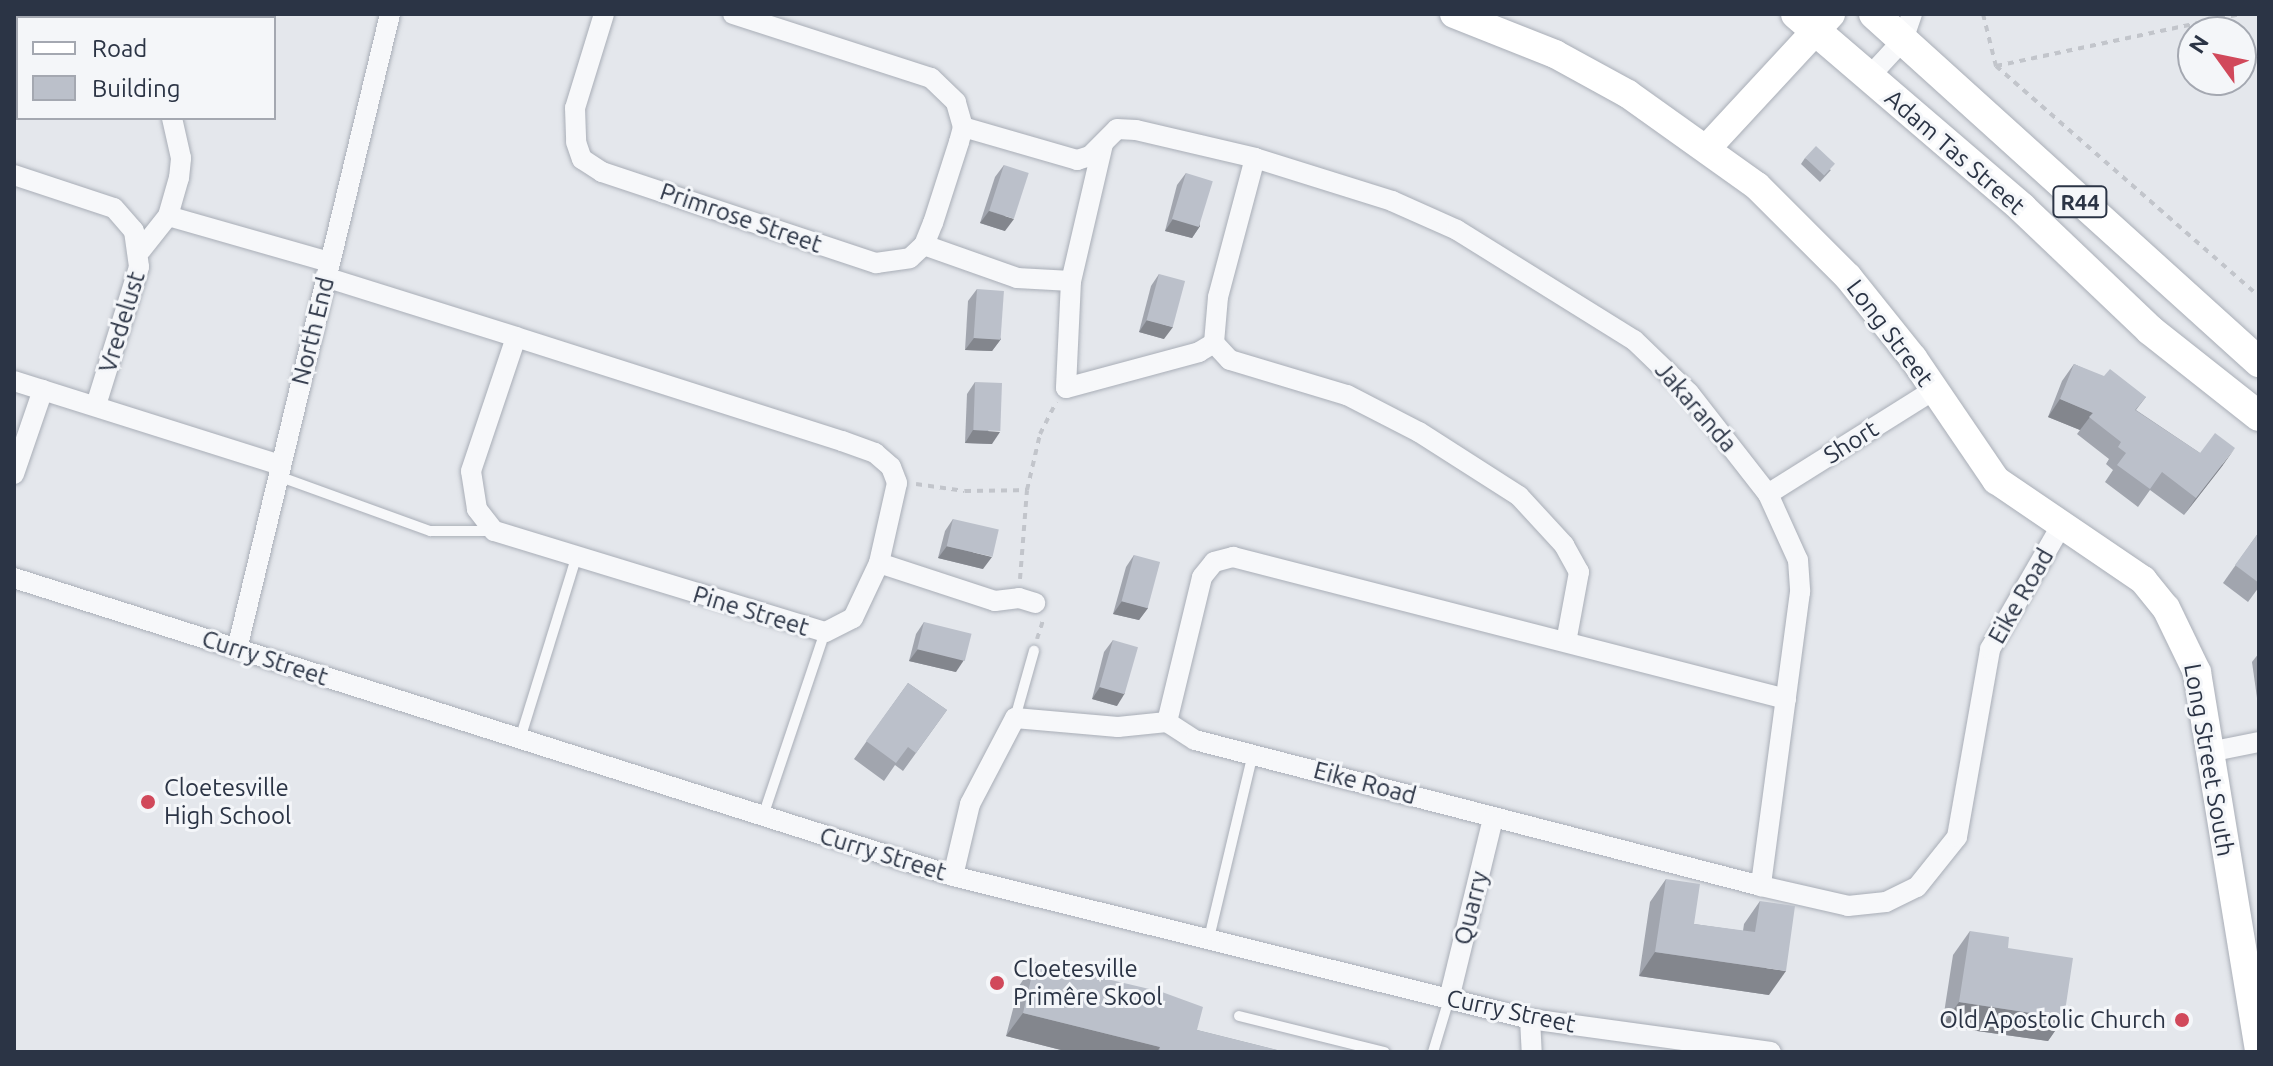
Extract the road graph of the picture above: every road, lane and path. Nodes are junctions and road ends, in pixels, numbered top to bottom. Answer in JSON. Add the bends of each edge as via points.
{"nodes":[{"id":1,"x":390,"y":14,"type":"edge"},
{"id":2,"x":604,"y":14,"type":"edge"},
{"id":3,"x":733,"y":14,"type":"edge"},
{"id":4,"x":1454,"y":14,"type":"edge"},
{"id":5,"x":1874,"y":14,"type":"edge"},
{"id":6,"x":1983,"y":14,"type":"edge"},
{"id":7,"x":2241,"y":14,"type":"edge"},
{"id":8,"x":1814,"y":20,"type":"edge"},
{"id":9,"x":1908,"y":27,"type":"edge"},
{"id":10,"x":1996,"y":66,"type":"junction"},
{"id":11,"x":1869,"y":77,"type":"junction"},
{"id":12,"x":172,"y":120,"type":"edge"},
{"id":13,"x":963,"y":127,"type":"junction"},
{"id":14,"x":1103,"y":144,"type":"junction"},
{"id":15,"x":1708,"y":147,"type":"junction"},
{"id":16,"x":1255,"y":158,"type":"junction"},
{"id":17,"x":14,"y":175,"type":"edge"},
{"id":18,"x":168,"y":216,"type":"junction"},
{"id":19,"x":924,"y":245,"type":"junction"},
{"id":20,"x":141,"y":250,"type":"junction"},
{"id":21,"x":328,"y":270,"type":"junction"},
{"id":22,"x":1071,"y":281,"type":"junction"},
{"id":23,"x":2259,"y":296,"type":"edge"},
{"id":24,"x":516,"y":337,"type":"junction"},
{"id":25,"x":1214,"y":343,"type":"junction"},
{"id":26,"x":2259,"y":362,"type":"edge"},
{"id":27,"x":14,"y":381,"type":"edge"},
{"id":28,"x":1066,"y":388,"type":"junction"},
{"id":29,"x":43,"y":390,"type":"junction"},
{"id":30,"x":1934,"y":390,"type":"junction"},
{"id":31,"x":96,"y":405,"type":"junction"},
{"id":32,"x":2259,"y":416,"type":"edge"},
{"id":33,"x":280,"y":470,"type":"junction"},
{"id":34,"x":14,"y":474,"type":"edge"},
{"id":35,"x":897,"y":483,"type":"junction"},
{"id":36,"x":1027,"y":490,"type":"junction"},
{"id":37,"x":1768,"y":494,"type":"junction"},
{"id":38,"x":2061,"y":526,"type":"junction"},
{"id":39,"x":494,"y":531,"type":"junction"},
{"id":40,"x":576,"y":558,"type":"junction"},
{"id":41,"x":879,"y":563,"type":"junction"},
{"id":42,"x":14,"y":578,"type":"edge"},
{"id":43,"x":1033,"y":606,"type":"junction"},
{"id":44,"x":825,"y":632,"type":"junction"},
{"id":45,"x":1566,"y":642,"type":"junction"},
{"id":46,"x":237,"y":649,"type":"junction"},
{"id":47,"x":1034,"y":651,"type":"joint"},
{"id":48,"x":1786,"y":699,"type":"junction"},
{"id":49,"x":1015,"y":718,"type":"junction"},
{"id":50,"x":1167,"y":722,"type":"junction"},
{"id":51,"x":520,"y":739,"type":"junction"},
{"id":52,"x":2259,"y":742,"type":"edge"},
{"id":53,"x":2209,"y":752,"type":"junction"},
{"id":54,"x":1253,"y":753,"type":"junction"},
{"id":55,"x":763,"y":817,"type":"junction"},
{"id":56,"x":1493,"y":818,"type":"junction"},
{"id":57,"x":953,"y":876,"type":"junction"},
{"id":58,"x":1761,"y":886,"type":"junction"},
{"id":59,"x":1209,"y":938,"type":"junction"},
{"id":60,"x":1449,"y":999,"type":"junction"},
{"id":61,"x":1239,"y":1016,"type":"dead end"},
{"id":62,"x":1530,"y":1019,"type":"junction"},
{"id":63,"x":2255,"y":1050,"type":"edge"},
{"id":64,"x":1385,"y":1052,"type":"edge"},
{"id":65,"x":1433,"y":1052,"type":"edge"},
{"id":66,"x":1532,"y":1052,"type":"edge"},
{"id":67,"x":1771,"y":1052,"type":"edge"}],
"edges":[{"from":1,"to":21,"type":"street","name":"North End"},
{"from":2,"to":19,"type":"street","name":"Primrose Street","via":[[575,108],[582,159],[602,172],[876,263],[910,258]]},
{"from":3,"to":13,"type":"street","via":[[931,78],[956,102]]},
{"from":4,"to":15,"type":"street","name":"Long Street","via":[[1555,54]]},
{"from":5,"to":9,"type":"main road","name":"Adam Tas Street","number":"R44"},
{"from":6,"to":10,"type":"path"},
{"from":7,"to":10,"type":"path"},
{"from":8,"to":11,"type":"main road","name":"Adam Tas Street","number":"R44"},
{"from":8,"to":15,"type":"street"},
{"from":9,"to":11,"type":"street"},
{"from":9,"to":26,"type":"main road","name":"Adam Tas Street","number":"R44"},
{"from":10,"to":23,"type":"path"},
{"from":11,"to":32,"type":"main road","name":"Adam Tas Street","number":"R44","via":[[2022,208],[2150,330]]},
{"from":12,"to":18,"type":"street","via":[[181,158]]},
{"from":13,"to":14,"type":"street","via":[[1077,160]]},
{"from":13,"to":19,"type":"street"},
{"from":14,"to":16,"type":"street","name":"Jakaranda","via":[[1117,129],[1127,129]]},
{"from":14,"to":22,"type":"street"},
{"from":15,"to":30,"type":"street","name":"Long Street","via":[[1757,186],[1848,277]]},
{"from":16,"to":25,"type":"street","via":[[1218,297]]},
{"from":16,"to":37,"type":"street","name":"Jakaranda","via":[[1392,201],[1457,230],[1591,309],[1634,340],[1689,393]]},
{"from":17,"to":20,"type":"street","name":"Vredelust","via":[[114,208],[126,218]]},
{"from":18,"to":20,"type":"street"},
{"from":18,"to":21,"type":"street"},
{"from":19,"to":22,"type":"street","via":[[1017,278]]},
{"from":20,"to":31,"type":"street","name":"Vredelust"},
{"from":21,"to":24,"type":"street"},
{"from":21,"to":33,"type":"street","name":"North End"},
{"from":22,"to":28,"type":"street"},
{"from":24,"to":35,"type":"street","via":[[875,453],[891,467]]},
{"from":24,"to":39,"type":"street","via":[[471,471],[477,509]]},
{"from":25,"to":28,"type":"street"},
{"from":25,"to":45,"type":"street","via":[[1230,360],[1347,395],[1419,432],[1519,496],[1564,545],[1579,572]]},
{"from":27,"to":29,"type":"street","name":"Vredelust"},
{"from":28,"to":36,"type":"path","via":[[1040,434]]},
{"from":29,"to":31,"type":"street","name":"Vredelust"},
{"from":29,"to":34,"type":"street"},
{"from":30,"to":37,"type":"street","name":"Short"},
{"from":30,"to":38,"type":"street","name":"Long Street","via":[[1996,480]]},
{"from":31,"to":33,"type":"street","name":"Vredelust"},
{"from":33,"to":39,"type":"lane","via":[[430,531]]},
{"from":33,"to":46,"type":"street","name":"North End"},
{"from":35,"to":36,"type":"path","via":[[965,491]]},
{"from":35,"to":41,"type":"street","name":"Pine Street"},
{"from":36,"to":43,"type":"path"},
{"from":37,"to":48,"type":"street","name":"Jakaranda","via":[[1800,572]]},
{"from":38,"to":53,"type":"street","name":"Long Street South","via":[[2143,580],[2166,608],[2197,672]]},
{"from":38,"to":58,"type":"street","name":"Eike Road","via":[[1990,649],[1957,837],[1940,864],[1917,887],[1886,902],[1848,906]]},
{"from":39,"to":40,"type":"street","name":"Pine Street"},
{"from":40,"to":44,"type":"street","name":"Pine Street"},
{"from":40,"to":51,"type":"lane"},
{"from":41,"to":43,"type":"street","via":[[995,601]]},
{"from":41,"to":44,"type":"street","name":"Pine Street","via":[[853,618]]},
{"from":42,"to":46,"type":"street","name":"Curry Street"},
{"from":43,"to":47,"type":"path"},
{"from":44,"to":55,"type":"lane"},
{"from":45,"to":48,"type":"street"},
{"from":45,"to":50,"type":"street","via":[[1250,560],[1222,558],[1207,570],[1198,589]]},
{"from":46,"to":51,"type":"street","name":"Curry Street"},
{"from":47,"to":49,"type":"lane"},
{"from":48,"to":58,"type":"street","name":"Jakaranda"},
{"from":49,"to":50,"type":"street","via":[[1118,727]]},
{"from":49,"to":57,"type":"street","via":[[974,794]]},
{"from":50,"to":54,"type":"street","name":"Eike Road","via":[[1195,740]]},
{"from":51,"to":55,"type":"street","name":"Curry Street"},
{"from":52,"to":53,"type":"street"},
{"from":53,"to":63,"type":"street","name":"Long Street South"},
{"from":54,"to":56,"type":"street","name":"Eike Road"},
{"from":54,"to":59,"type":"lane"},
{"from":55,"to":57,"type":"street","name":"Curry Street"},
{"from":56,"to":58,"type":"street","name":"Eike Road"},
{"from":56,"to":60,"type":"street","name":"Quarry"},
{"from":57,"to":59,"type":"street","name":"Curry Street"},
{"from":59,"to":60,"type":"street","name":"Curry Street"},
{"from":60,"to":62,"type":"street","name":"Curry Street"},
{"from":60,"to":65,"type":"lane"},
{"from":61,"to":64,"type":"lane"},
{"from":62,"to":66,"type":"street"},
{"from":62,"to":67,"type":"street","name":"Curry Street"}]}
